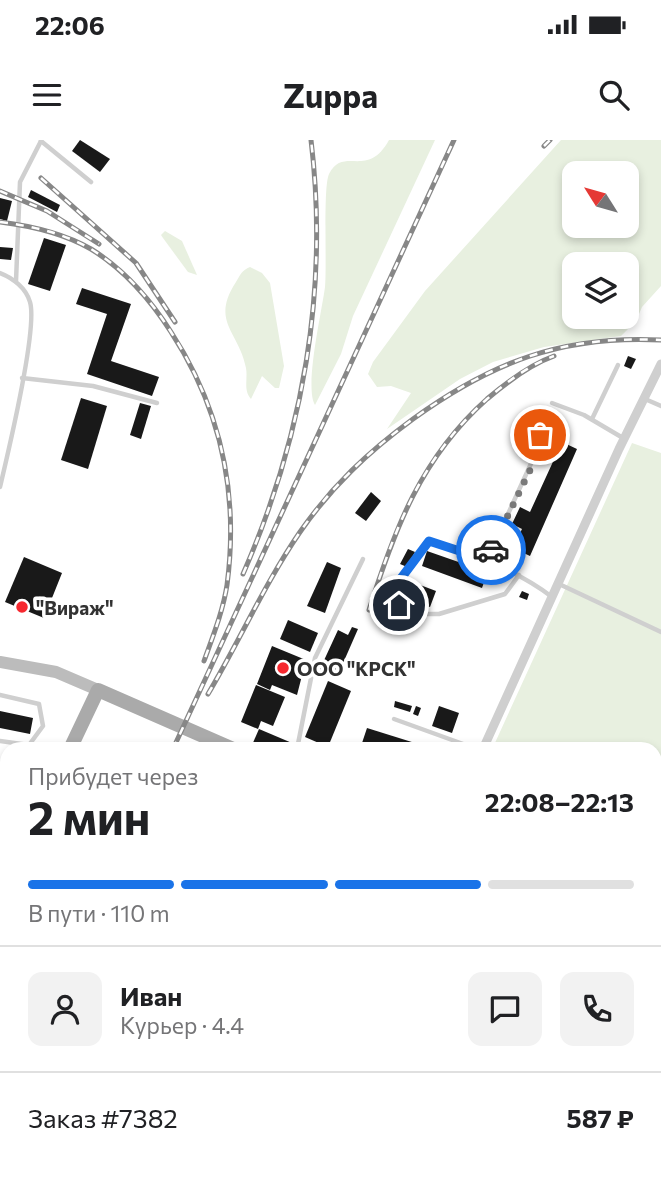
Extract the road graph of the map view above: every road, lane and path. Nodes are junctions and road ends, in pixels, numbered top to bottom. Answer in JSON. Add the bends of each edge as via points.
{"nodes":[{"id":1,"x":40,"y":140,"type":"edge"},
{"id":2,"x":91,"y":182,"type":"dead end"},
{"id":3,"x":0,"y":273,"type":"edge"},
{"id":4,"x":16,"y":282,"type":"junction"},
{"id":5,"x":618,"y":365,"type":"dead end"},
{"id":6,"x":661,"y":365,"type":"edge"},
{"id":7,"x":22,"y":378,"type":"junction"},
{"id":8,"x":644,"y":398,"type":"junction"},
{"id":9,"x":157,"y":402,"type":"dead end"},
{"id":10,"x":552,"y":403,"type":"dead end"},
{"id":11,"x":661,"y":406,"type":"edge"},
{"id":12,"x":522,"y":416,"type":"dead end"},
{"id":13,"x":592,"y":419,"type":"junction"},
{"id":14,"x":625,"y":438,"type":"junction"},
{"id":15,"x":0,"y":443,"type":"edge"},
{"id":16,"x":9,"y":444,"type":"junction"},
{"id":17,"x":0,"y":487,"type":"edge"},
{"id":18,"x":492,"y":547,"type":"junction"},
{"id":19,"x":363,"y":559,"type":"dead end"},
{"id":20,"x":487,"y":560,"type":"junction"},
{"id":21,"x":503,"y":566,"type":"junction"},
{"id":22,"x":519,"y":575,"type":"junction"},
{"id":23,"x":559,"y":584,"type":"junction"},
{"id":24,"x":552,"y":598,"type":"junction"},
{"id":25,"x":661,"y":632,"type":"edge"},
{"id":26,"x":0,"y":662,"type":"edge"},
{"id":27,"x":98,"y":690,"type":"junction"},
{"id":28,"x":0,"y":695,"type":"edge"},
{"id":29,"x":394,"y":719,"type":"dead end"},
{"id":30,"x":31,"y":742,"type":"edge"},
{"id":31,"x":73,"y":742,"type":"edge"},
{"id":32,"x":217,"y":742,"type":"edge"},
{"id":33,"x":298,"y":742,"type":"edge"},
{"id":34,"x":458,"y":742,"type":"edge"},
{"id":35,"x":486,"y":742,"type":"edge"}],
"edges":[{"from":1,"to":2,"type":"lane"},
{"from":1,"to":4,"type":"lane","via":[[20,182]]},
{"from":3,"to":4,"type":"lane"},
{"from":4,"to":7,"type":"lane","via":[[32,309]]},
{"from":5,"to":13,"type":"lane"},
{"from":6,"to":8,"type":"street"},
{"from":7,"to":9,"type":"lane","via":[[93,386]]},
{"from":7,"to":16,"type":"lane"},
{"from":8,"to":11,"type":"lane"},
{"from":8,"to":14,"type":"street"},
{"from":10,"to":13,"type":"lane"},
{"from":12,"to":18,"type":"lane","via":[[537,426],[539,446]]},
{"from":13,"to":14,"type":"lane"},
{"from":14,"to":23,"type":"street"},
{"from":15,"to":16,"type":"lane"},
{"from":16,"to":17,"type":"lane"},
{"from":18,"to":20,"type":"lane"},
{"from":18,"to":21,"type":"lane"},
{"from":19,"to":33,"type":"lane","via":[[315,658]]},
{"from":20,"to":21,"type":"lane"},
{"from":20,"to":22,"type":"lane","via":[[429,541],[396,585],[395,601],[423,614],[439,614],[505,594]]},
{"from":21,"to":22,"type":"lane"},
{"from":22,"to":24,"type":"lane"},
{"from":23,"to":24,"type":"street"},
{"from":23,"to":25,"type":"lane"},
{"from":24,"to":35,"type":"street"},
{"from":26,"to":27,"type":"main road","via":[[56,672]]},
{"from":27,"to":31,"type":"main road"},
{"from":27,"to":32,"type":"main road"},
{"from":28,"to":30,"type":"lane","via":[[39,704],[43,726]]},
{"from":29,"to":34,"type":"lane"}]}
